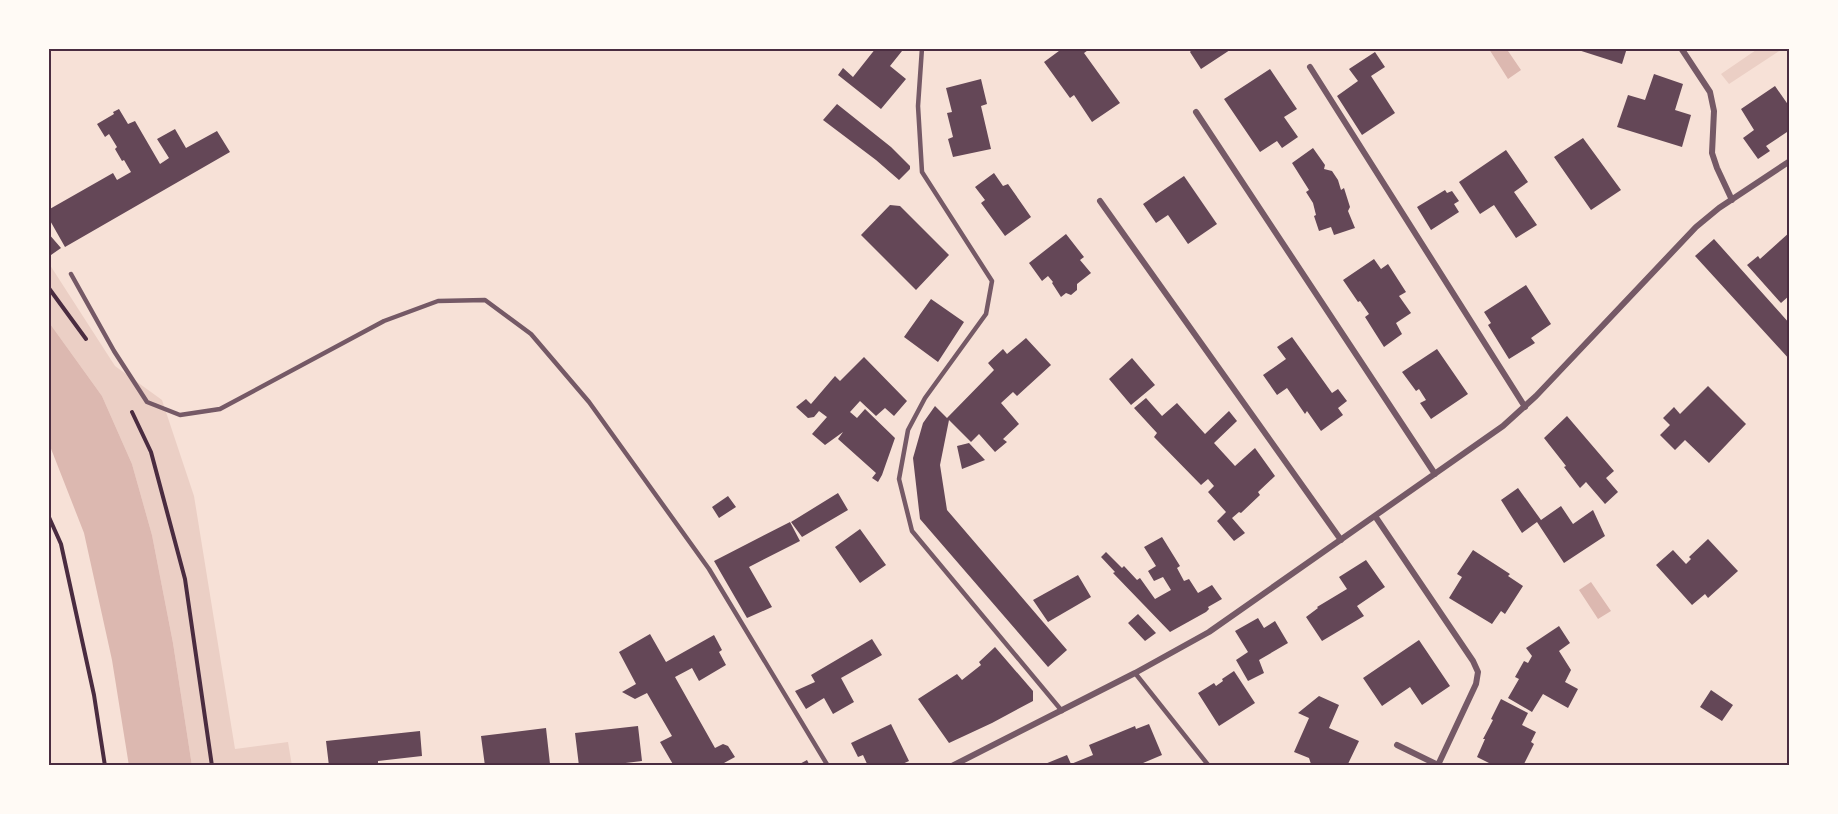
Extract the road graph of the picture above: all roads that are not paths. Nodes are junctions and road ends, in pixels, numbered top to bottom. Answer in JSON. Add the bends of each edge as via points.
{"nodes":[{"id":1,"x":922,"y":48,"type":"edge"},
{"id":2,"x":1681,"y":48,"type":"edge"},
{"id":3,"x":1310,"y":67,"type":"dead end"},
{"id":4,"x":1196,"y":112,"type":"dead end"},
{"id":5,"x":1790,"y":160,"type":"edge"},
{"id":6,"x":1732,"y":200,"type":"junction"},
{"id":7,"x":1100,"y":201,"type":"dead end"},
{"id":8,"x":71,"y":274,"type":"dead end"},
{"id":9,"x":1526,"y":406,"type":"junction"},
{"id":10,"x":1435,"y":474,"type":"junction"},
{"id":11,"x":1375,"y":516,"type":"junction"},
{"id":12,"x":1341,"y":540,"type":"junction"},
{"id":13,"x":1135,"y":673,"type":"junction"},
{"id":14,"x":1062,"y":711,"type":"junction"},
{"id":15,"x":1397,"y":745,"type":"dead end"},
{"id":16,"x":828,"y":766,"type":"edge"},
{"id":17,"x":952,"y":766,"type":"edge"},
{"id":18,"x":1209,"y":766,"type":"edge"},
{"id":19,"x":1439,"y":766,"type":"edge"}],
"edges":[{"from":1,"to":14,"type":"lane","via":[[918,106],[922,172],[992,281],[986,314],[925,398],[908,430],[899,479],[912,531]]},
{"from":2,"to":6,"type":"street","via":[[1710,92],[1714,111],[1712,153]]},
{"from":3,"to":9,"type":"street"},
{"from":4,"to":10,"type":"street"},
{"from":5,"to":6,"type":"street"},
{"from":6,"to":9,"type":"street","via":[[1686,237]]},
{"from":7,"to":12,"type":"street"},
{"from":8,"to":16,"type":"lane","via":[[147,402],[180,415],[220,409],[384,321],[438,301],[485,300],[531,334],[589,402],[710,569]]},
{"from":9,"to":10,"type":"street"},
{"from":10,"to":11,"type":"street"},
{"from":11,"to":12,"type":"street"},
{"from":11,"to":19,"type":"street","via":[[1478,672]]},
{"from":12,"to":13,"type":"street","via":[[1209,632]]},
{"from":13,"to":14,"type":"street"},
{"from":13,"to":18,"type":"lane"},
{"from":14,"to":17,"type":"street"},
{"from":15,"to":19,"type":"street"}]}
